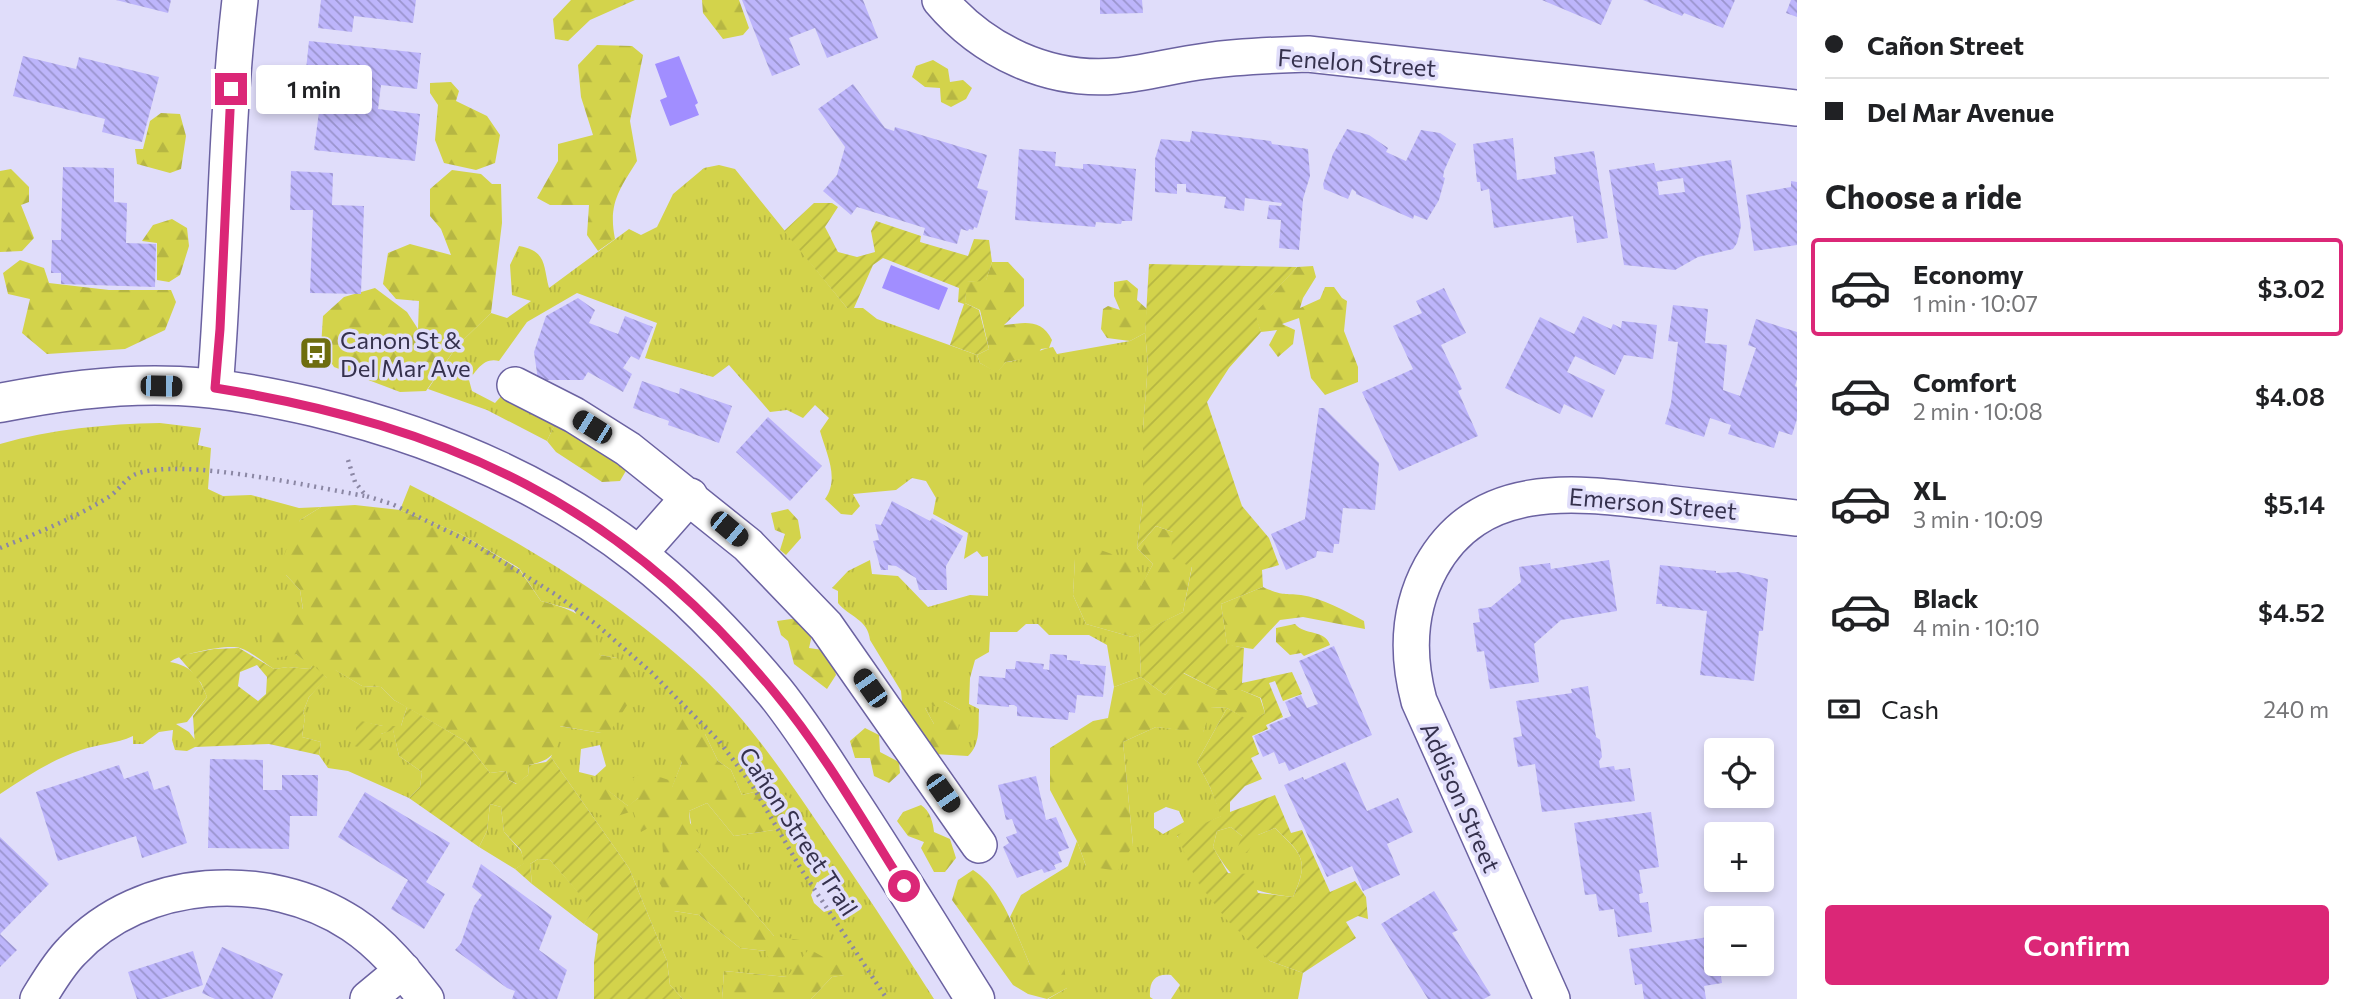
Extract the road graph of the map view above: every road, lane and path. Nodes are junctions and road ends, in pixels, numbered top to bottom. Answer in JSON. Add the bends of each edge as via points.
{"nodes":[{"id":1,"x":240,"y":0,"type":"edge"},
{"id":2,"x":940,"y":0,"type":"edge"},
{"id":3,"x":1797,"y":108,"type":"edge"},
{"id":4,"x":515,"y":385,"type":"dead end"},
{"id":5,"x":215,"y":388,"type":"junction"},
{"id":6,"x":0,"y":403,"type":"edge"},
{"id":7,"x":348,"y":460,"type":"dead end"},
{"id":8,"x":366,"y":496,"type":"junction"},
{"id":9,"x":690,"y":496,"type":"junction"},
{"id":10,"x":1797,"y":518,"type":"edge"},
{"id":11,"x":0,"y":548,"type":"edge"},
{"id":12,"x":638,"y":555,"type":"junction"},
{"id":13,"x":1420,"y":587,"type":"joint"},
{"id":14,"x":979,"y":845,"type":"dead end"},
{"id":15,"x":403,"y":970,"type":"junction"},
{"id":16,"x":38,"y":999,"type":"edge"},
{"id":17,"x":368,"y":999,"type":"edge"},
{"id":18,"x":426,"y":999,"type":"edge"},
{"id":19,"x":887,"y":999,"type":"edge"},
{"id":20,"x":975,"y":999,"type":"edge"},
{"id":21,"x":1552,"y":999,"type":"edge"}],
"edges":[{"from":1,"to":5,"type":"street"},
{"from":2,"to":3,"type":"street","name":"Fenelon Street","via":[[995,48],[1068,74],[1113,76],[1248,55],[1308,54]]},
{"from":4,"to":9,"type":"street","via":[[628,449]]},
{"from":5,"to":6,"type":"main road","via":[[90,388]]},
{"from":5,"to":12,"type":"main road","via":[[334,412],[443,445],[536,489]]},
{"from":7,"to":8,"type":"path","via":[[355,482]]},
{"from":8,"to":11,"type":"path","name":"Cañon Street Trail","via":[[213,471],[152,470],[133,475],[111,496],[70,519]]},
{"from":8,"to":19,"type":"path","name":"Cañon Street Trail","via":[[474,544],[597,625],[651,672],[719,741],[752,785]]},
{"from":9,"to":12,"type":"street"},
{"from":9,"to":14,"type":"street","via":[[748,545],[826,626]]},
{"from":10,"to":13,"type":"street","name":"Emerson Street","via":[[1584,494],[1541,495],[1500,506],[1475,520],[1451,539]]},
{"from":12,"to":20,"type":"main road","via":[[725,636],[775,693],[862,818]]},
{"from":13,"to":21,"type":"street","name":"Addison Street","via":[[1411,638],[1419,701]]},
{"from":15,"to":16,"type":"street","via":[[351,923],[319,906],[262,889],[195,889],[154,900],[93,932],[72,951]]},
{"from":15,"to":17,"type":"street"},
{"from":15,"to":18,"type":"street"}]}
